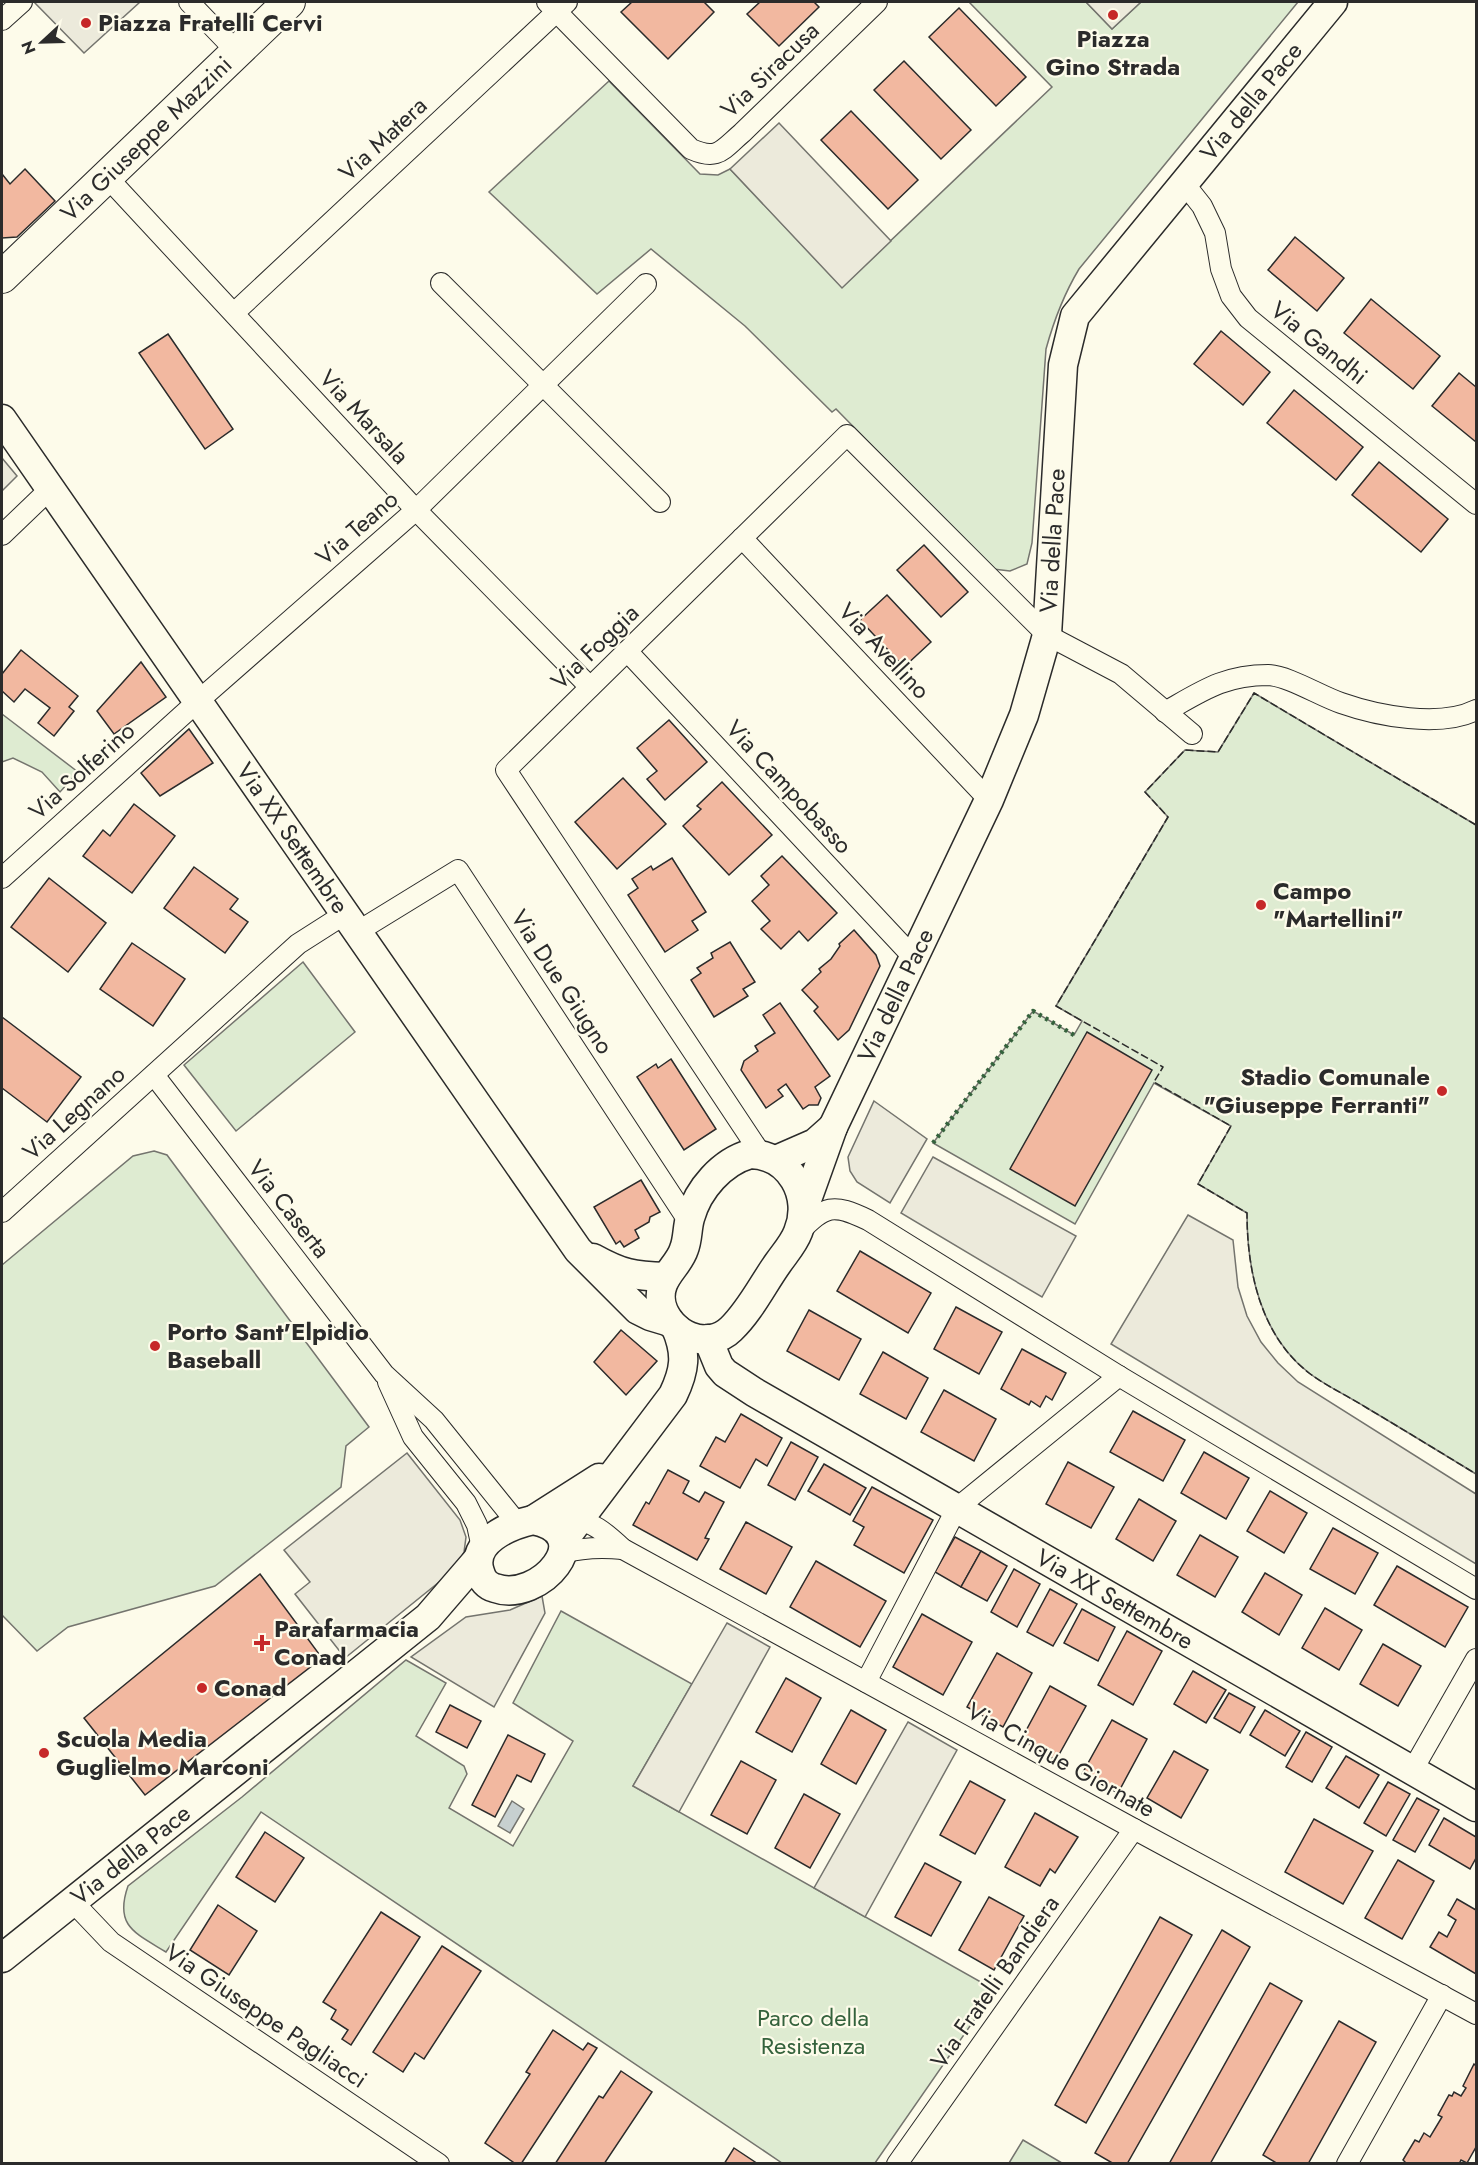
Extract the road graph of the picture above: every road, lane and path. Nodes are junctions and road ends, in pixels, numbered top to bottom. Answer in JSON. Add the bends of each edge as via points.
{"nodes":[{"id":1,"x":22,"y":2,"type":"edge"},
{"id":2,"x":189,"y":2,"type":"edge"},
{"id":3,"x":289,"y":2,"type":"edge"},
{"id":4,"x":877,"y":2,"type":"edge"},
{"id":5,"x":1333,"y":2,"type":"edge"},
{"id":6,"x":557,"y":4,"type":"edge"},
{"id":7,"x":2,"y":21,"type":"edge"},
{"id":8,"x":237,"y":52,"type":"junction"},
{"id":9,"x":106,"y":176,"type":"junction"},
{"id":10,"x":1183,"y":182,"type":"junction"},
{"id":11,"x":2,"y":277,"type":"edge"},
{"id":12,"x":441,"y":283,"type":"dead end"},
{"id":13,"x":646,"y":284,"type":"dead end"},
{"id":14,"x":234,"y":313,"type":"junction"},
{"id":15,"x":543,"y":385,"type":"junction"},
{"id":16,"x":3,"y":423,"type":"edge"},
{"id":17,"x":49,"y":490,"type":"junction"},
{"id":18,"x":660,"y":502,"type":"dead end"},
{"id":19,"x":1476,"y":504,"type":"edge"},
{"id":20,"x":416,"y":510,"type":"junction"},
{"id":21,"x":2,"y":535,"type":"edge"},
{"id":22,"x":742,"y":538,"type":"junction"},
{"id":23,"x":1047,"y":635,"type":"junction"},
{"id":24,"x":627,"y":651,"type":"junction"},
{"id":25,"x":590,"y":687,"type":"junction"},
{"id":26,"x":197,"y":702,"type":"junction"},
{"id":27,"x":1476,"y":710,"type":"edge"},
{"id":28,"x":1166,"y":712,"type":"junction"},
{"id":29,"x":1192,"y":734,"type":"dead end"},
{"id":30,"x":989,"y":800,"type":"junction"},
{"id":31,"x":2,"y":878,"type":"edge"},
{"id":32,"x":351,"y":923,"type":"junction"},
{"id":33,"x":914,"y":958,"type":"junction"},
{"id":34,"x":154,"y":1075,"type":"junction"},
{"id":35,"x":833,"y":1127,"type":"junction"},
{"id":36,"x":768,"y":1157,"type":"junction"},
{"id":37,"x":2,"y":1212,"type":"edge"},
{"id":38,"x":801,"y":1220,"type":"junction"},
{"id":39,"x":689,"y":1222,"type":"junction"},
{"id":40,"x":578,"y":1250,"type":"junction"},
{"id":41,"x":666,"y":1277,"type":"junction"},
{"id":42,"x":743,"y":1314,"type":"junction"},
{"id":43,"x":673,"y":1325,"type":"junction"},
{"id":44,"x":706,"y":1340,"type":"junction"},
{"id":45,"x":725,"y":1373,"type":"junction"},
{"id":46,"x":384,"y":1374,"type":"junction"},
{"id":47,"x":1119,"y":1376,"type":"junction"},
{"id":48,"x":682,"y":1387,"type":"junction"},
{"id":49,"x":754,"y":1392,"type":"junction"},
{"id":50,"x":620,"y":1463,"type":"junction"},
{"id":51,"x":957,"y":1508,"type":"junction"},
{"id":52,"x":550,"y":1530,"type":"junction"},
{"id":53,"x":623,"y":1549,"type":"junction"},
{"id":54,"x":480,"y":1553,"type":"junction"},
{"id":55,"x":1476,"y":1589,"type":"edge"},
{"id":56,"x":503,"y":1591,"type":"junction"},
{"id":57,"x":428,"y":1617,"type":"junction"},
{"id":58,"x":1476,"y":1659,"type":"edge"},
{"id":59,"x":866,"y":1682,"type":"junction"},
{"id":60,"x":1412,"y":1771,"type":"junction"},
{"id":61,"x":1476,"y":1807,"type":"edge"},
{"id":62,"x":1134,"y":1829,"type":"junction"},
{"id":63,"x":72,"y":1901,"type":"junction"},
{"id":64,"x":2,"y":1958,"type":"edge"},
{"id":65,"x":1442,"y":1995,"type":"junction"},
{"id":66,"x":1476,"y":2014,"type":"edge"},
{"id":67,"x":439,"y":2163,"type":"edge"},
{"id":68,"x":897,"y":2163,"type":"edge"},
{"id":69,"x":1347,"y":2163,"type":"edge"}],
"edges":[{"from":1,"to":7,"type":"street"},
{"from":2,"to":8,"type":"street"},
{"from":3,"to":8,"type":"main road","name":"Via Giuseppe Mazzini"},
{"from":4,"to":6,"type":"street","name":"Via Siracusa","via":[[742,133],[720,152],[706,155],[691,148]]},
{"from":5,"to":10,"type":"street","name":"Via della Pace"},
{"from":6,"to":14,"type":"street","name":"Via Matera"},
{"from":8,"to":9,"type":"main road","name":"Via Giuseppe Mazzini"},
{"from":9,"to":11,"type":"main road","name":"Via Giuseppe Mazzini"},
{"from":9,"to":14,"type":"street","name":"Via Marsala"},
{"from":10,"to":19,"type":"street","name":"Via Gandhi","via":[[1202,206],[1215,233],[1221,269],[1231,296],[1248,318]]},
{"from":10,"to":23,"type":"street","name":"Via della Pace","via":[[1075,316],[1063,365]]},
{"from":12,"to":15,"type":"street"},
{"from":13,"to":15,"type":"street","name":"Via Teano"},
{"from":14,"to":20,"type":"street","name":"Via Marsala"},
{"from":15,"to":18,"type":"street"},
{"from":15,"to":20,"type":"street","name":"Via Teano"},
{"from":16,"to":17,"type":"street","name":"Via XX Settembre"},
{"from":17,"to":21,"type":"street"},
{"from":17,"to":26,"type":"street","name":"Via XX Settembre"},
{"from":20,"to":25,"type":"street","name":"Via Marsala"},
{"from":20,"to":26,"type":"street","name":"Via Teano"},
{"from":22,"to":23,"type":"street","name":"Via Foggia","via":[[847,435]]},
{"from":22,"to":24,"type":"street","name":"Via Foggia"},
{"from":22,"to":30,"type":"street","name":"Via Avellino"},
{"from":23,"to":28,"type":"street","via":[[1121,674]]},
{"from":23,"to":30,"type":"street","name":"Via della Pace","via":[[1024,715]]},
{"from":24,"to":25,"type":"street","name":"Via Foggia"},
{"from":24,"to":33,"type":"street","name":"Via Campobasso"},
{"from":25,"to":36,"type":"street","name":"Via Foggia","via":[[506,770]]},
{"from":26,"to":31,"type":"street","name":"Via Solferino"},
{"from":26,"to":32,"type":"street","name":"Via XX Settembre"},
{"from":27,"to":28,"type":"street","via":[[1467,715],[1423,720],[1378,713],[1271,675],[1245,676],[1214,684]]},
{"from":28,"to":29,"type":"street"},
{"from":30,"to":33,"type":"street","name":"Via della Pace"},
{"from":32,"to":34,"type":"street","name":"Via Legnano","via":[[298,944]]},
{"from":32,"to":39,"type":"street","name":"Via Due Giugno","via":[[458,870]]},
{"from":32,"to":40,"type":"street","name":"Via XX Settembre"},
{"from":33,"to":35,"type":"street","name":"Via della Pace"},
{"from":34,"to":37,"type":"street","name":"Via Legnano"},
{"from":34,"to":46,"type":"street","name":"Via Caserta"},
{"from":35,"to":36,"type":"street","name":"Via della Pace","via":[[815,1143]]},
{"from":35,"to":38,"type":"street","name":"Via della Pace"},
{"from":36,"to":38,"type":"street","via":[[790,1172],[800,1186]]},
{"from":36,"to":39,"type":"street","name":"Via della Pace","via":[[750,1154],[724,1167],[696,1201]]},
{"from":38,"to":42,"type":"street","name":"Via della Pace"},
{"from":38,"to":47,"type":"street","via":[[826,1210],[845,1209],[868,1220]]},
{"from":39,"to":41,"type":"street","name":"Via della Pace","via":[[684,1249]]},
{"from":40,"to":41,"type":"street","name":"Via XX Settembre","via":[[618,1271]]},
{"from":40,"to":43,"type":"street","name":"Via XX Settembre","via":[[638,1310]]},
{"from":41,"to":43,"type":"street","via":[[661,1300]]},
{"from":42,"to":44,"type":"street","via":[[725,1334]]},
{"from":42,"to":49,"type":"street","name":"Via XX Settembre","via":[[732,1342],[733,1360]]},
{"from":43,"to":44,"type":"street","name":"Via XX Settembre","via":[[694,1338]]},
{"from":43,"to":48,"type":"street","via":[[681,1341]]},
{"from":44,"to":45,"type":"street","name":"Via XX Settembre"},
{"from":44,"to":48,"type":"street","via":[[696,1357],[695,1370]]},
{"from":45,"to":48,"type":"street"},
{"from":45,"to":49,"type":"street","name":"Via XX Settembre"},
{"from":46,"to":52,"type":"street","name":"Via Caserta"},
{"from":46,"to":54,"type":"street","name":"Via Caserta","via":[[413,1437],[466,1503],[477,1525]]},
{"from":47,"to":51,"type":"street"},
{"from":47,"to":55,"type":"street"},
{"from":48,"to":50,"type":"street"},
{"from":49,"to":51,"type":"street","name":"Via XX Settembre"},
{"from":50,"to":52,"type":"street"},
{"from":50,"to":52,"type":"street"},
{"from":51,"to":59,"type":"street"},
{"from":51,"to":60,"type":"street","name":"Via XX Settembre"},
{"from":52,"to":53,"type":"street","name":"Via Cinque Giornate","via":[[590,1547]]},
{"from":52,"to":53,"type":"street","name":"Via Cinque Giornate","via":[[605,1533]]},
{"from":52,"to":54,"type":"street","via":[[498,1533]]},
{"from":52,"to":56,"type":"street","via":[[558,1564],[532,1585]]},
{"from":53,"to":59,"type":"street","name":"Via Cinque Giornate"},
{"from":54,"to":56,"type":"street","via":[[478,1569],[483,1580]]},
{"from":54,"to":57,"type":"street","name":"Via della Pace"},
{"from":56,"to":57,"type":"street","name":"Via della Pace"},
{"from":57,"to":63,"type":"street","name":"Via della Pace"},
{"from":58,"to":60,"type":"street"},
{"from":59,"to":62,"type":"street","name":"Via Cinque Giornate"},
{"from":60,"to":61,"type":"street","name":"Via XX Settembre"},
{"from":62,"to":65,"type":"street","name":"Via Cinque Giornate"},
{"from":62,"to":68,"type":"street","name":"Via Fratelli Bandiera"},
{"from":63,"to":64,"type":"street","name":"Via della Pace"},
{"from":63,"to":67,"type":"street","name":"Via Giuseppe Pagliacci","via":[[111,1942]]},
{"from":65,"to":66,"type":"street","name":"Via Cinque Giornate"},
{"from":65,"to":69,"type":"street"}]}
